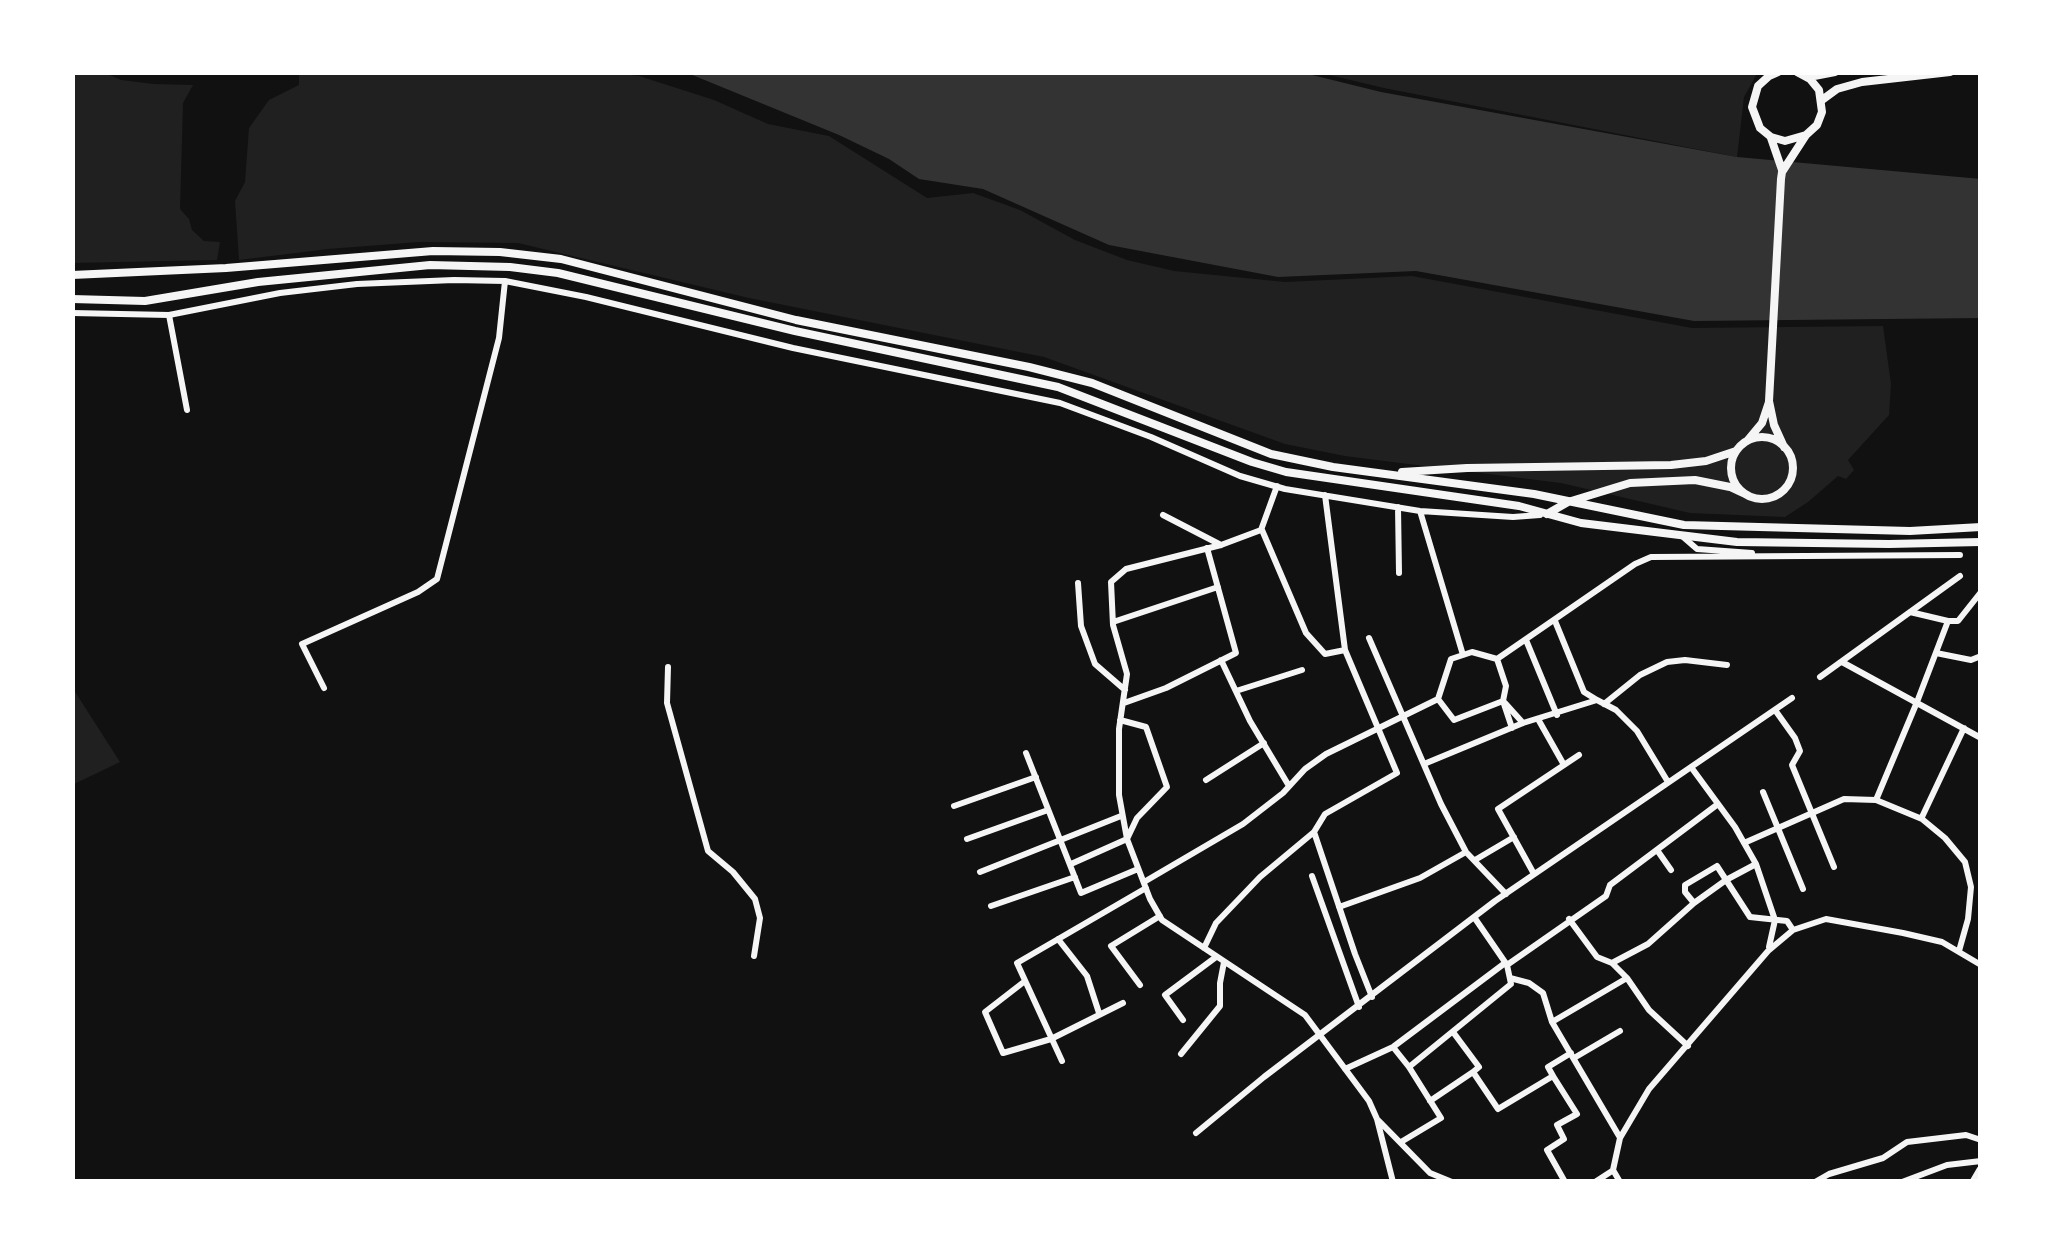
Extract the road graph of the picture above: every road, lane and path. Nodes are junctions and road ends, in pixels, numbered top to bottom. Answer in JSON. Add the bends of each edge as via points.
{"nodes":[{"id":1,"x":1778,"y":72,"type":"edge"},
{"id":2,"x":1797,"y":72,"type":"edge"},
{"id":3,"x":1835,"y":72,"type":"edge"},
{"id":4,"x":1950,"y":72,"type":"edge"},
{"id":5,"x":1808,"y":77,"type":"junction"},
{"id":6,"x":1822,"y":100,"type":"junction"},
{"id":7,"x":1806,"y":135,"type":"junction"},
{"id":8,"x":1771,"y":137,"type":"junction"},
{"id":9,"x":1782,"y":172,"type":"junction"},
{"id":10,"x":72,"y":275,"type":"edge"},
{"id":11,"x":505,"y":281,"type":"junction"},
{"id":12,"x":72,"y":299,"type":"edge"},
{"id":13,"x":72,"y":313,"type":"edge"},
{"id":14,"x":169,"y":315,"type":"junction"},
{"id":15,"x":1769,"y":397,"type":"junction"},
{"id":16,"x":187,"y":410,"type":"dead end"},
{"id":17,"x":1746,"y":442,"type":"junction"},
{"id":18,"x":1784,"y":447,"type":"junction"},
{"id":19,"x":1736,"y":451,"type":"junction"},
{"id":20,"x":1383,"y":474,"type":"junction"},
{"id":21,"x":1277,"y":486,"type":"junction"},
{"id":22,"x":1745,"y":494,"type":"junction"},
{"id":23,"x":1325,"y":495,"type":"junction"},
{"id":24,"x":1568,"y":502,"type":"junction"},
{"id":25,"x":1398,"y":507,"type":"junction"},
{"id":26,"x":1420,"y":511,"type":"junction"},
{"id":27,"x":1546,"y":514,"type":"junction"},
{"id":28,"x":1162,"y":515,"type":"dead end"},
{"id":29,"x":1981,"y":527,"type":"edge"},
{"id":30,"x":1262,"y":530,"type":"junction"},
{"id":31,"x":1682,"y":536,"type":"junction"},
{"id":32,"x":1981,"y":542,"type":"edge"},
{"id":33,"x":1221,"y":545,"type":"junction"},
{"id":34,"x":1207,"y":548,"type":"junction"},
{"id":35,"x":1960,"y":555,"type":"dead end"},
{"id":36,"x":1780,"y":556,"type":"junction"},
{"id":37,"x":1399,"y":573,"type":"dead end"},
{"id":38,"x":1960,"y":576,"type":"dead end"},
{"id":39,"x":1078,"y":583,"type":"dead end"},
{"id":40,"x":1218,"y":587,"type":"junction"},
{"id":41,"x":1981,"y":592,"type":"edge"},
{"id":42,"x":1910,"y":612,"type":"junction"},
{"id":43,"x":1555,"y":620,"type":"junction"},
{"id":44,"x":1948,"y":621,"type":"junction"},
{"id":45,"x":1113,"y":622,"type":"junction"},
{"id":46,"x":1369,"y":638,"type":"dead end"},
{"id":47,"x":1526,"y":640,"type":"junction"},
{"id":48,"x":1345,"y":650,"type":"junction"},
{"id":49,"x":1936,"y":653,"type":"junction"},
{"id":50,"x":1463,"y":656,"type":"junction"},
{"id":51,"x":1981,"y":656,"type":"edge"},
{"id":52,"x":1497,"y":659,"type":"junction"},
{"id":53,"x":1221,"y":660,"type":"junction"},
{"id":54,"x":1842,"y":662,"type":"junction"},
{"id":55,"x":1727,"y":665,"type":"dead end"},
{"id":56,"x":668,"y":667,"type":"dead end"},
{"id":57,"x":1302,"y":670,"type":"dead end"},
{"id":58,"x":1820,"y":677,"type":"dead end"},
{"id":59,"x":324,"y":688,"type":"dead end"},
{"id":60,"x":1125,"y":689,"type":"junction"},
{"id":61,"x":1236,"y":692,"type":"junction"},
{"id":62,"x":1792,"y":698,"type":"dead end"},
{"id":63,"x":1438,"y":699,"type":"junction"},
{"id":64,"x":1503,"y":701,"type":"junction"},
{"id":65,"x":1601,"y":702,"type":"junction"},
{"id":66,"x":1918,"y":702,"type":"junction"},
{"id":67,"x":1123,"y":703,"type":"junction"},
{"id":68,"x":1775,"y":710,"type":"junction"},
{"id":69,"x":1403,"y":714,"type":"junction"},
{"id":70,"x":1557,"y":715,"type":"junction"},
{"id":71,"x":1538,"y":719,"type":"junction"},
{"id":72,"x":1120,"y":720,"type":"junction"},
{"id":73,"x":1523,"y":723,"type":"junction"},
{"id":74,"x":1377,"y":728,"type":"junction"},
{"id":75,"x":1512,"y":728,"type":"junction"},
{"id":76,"x":1964,"y":728,"type":"junction"},
{"id":77,"x":1981,"y":738,"type":"edge"},
{"id":78,"x":1264,"y":743,"type":"junction"},
{"id":79,"x":1026,"y":753,"type":"dead end"},
{"id":80,"x":1579,"y":755,"type":"dead end"},
{"id":81,"x":1424,"y":764,"type":"junction"},
{"id":82,"x":1564,"y":765,"type":"junction"},
{"id":83,"x":1690,"y":766,"type":"junction"},
{"id":84,"x":1036,"y":777,"type":"junction"},
{"id":85,"x":1206,"y":780,"type":"dead end"},
{"id":86,"x":1669,"y":782,"type":"junction"},
{"id":87,"x":1289,"y":785,"type":"junction"},
{"id":88,"x":1763,"y":792,"type":"dead end"},
{"id":89,"x":1876,"y":800,"type":"junction"},
{"id":90,"x":1718,"y":804,"type":"junction"},
{"id":91,"x":954,"y":806,"type":"dead end"},
{"id":92,"x":1049,"y":810,"type":"junction"},
{"id":93,"x":1811,"y":814,"type":"junction"},
{"id":94,"x":1123,"y":815,"type":"junction"},
{"id":95,"x":1922,"y":819,"type":"junction"},
{"id":96,"x":1778,"y":828,"type":"junction"},
{"id":97,"x":1314,"y":832,"type":"junction"},
{"id":98,"x":1514,"y":837,"type":"junction"},
{"id":99,"x":967,"y":839,"type":"dead end"},
{"id":100,"x":1062,"y":839,"type":"junction"},
{"id":101,"x":1127,"y":839,"type":"junction"},
{"id":102,"x":1744,"y":843,"type":"junction"},
{"id":103,"x":1657,"y":850,"type":"junction"},
{"id":104,"x":1466,"y":852,"type":"junction"},
{"id":105,"x":1474,"y":860,"type":"junction"},
{"id":106,"x":1071,"y":864,"type":"junction"},
{"id":107,"x":1756,"y":864,"type":"junction"},
{"id":108,"x":1834,"y":867,"type":"dead end"},
{"id":109,"x":1138,"y":868,"type":"junction"},
{"id":110,"x":1671,"y":870,"type":"dead end"},
{"id":111,"x":980,"y":872,"type":"dead end"},
{"id":112,"x":1534,"y":874,"type":"junction"},
{"id":113,"x":1312,"y":876,"type":"dead end"},
{"id":114,"x":1076,"y":877,"type":"junction"},
{"id":115,"x":1726,"y":880,"type":"junction"},
{"id":116,"x":1145,"y":885,"type":"junction"},
{"id":117,"x":1803,"y":889,"type":"dead end"},
{"id":118,"x":1506,"y":894,"type":"junction"},
{"id":119,"x":1694,"y":903,"type":"junction"},
{"id":120,"x":991,"y":906,"type":"dead end"},
{"id":121,"x":1340,"y":908,"type":"junction"},
{"id":122,"x":1160,"y":916,"type":"junction"},
{"id":123,"x":1474,"y":917,"type":"junction"},
{"id":124,"x":1569,"y":919,"type":"junction"},
{"id":125,"x":1775,"y":920,"type":"junction"},
{"id":126,"x":1792,"y":930,"type":"junction"},
{"id":127,"x":1058,"y":939,"type":"junction"},
{"id":128,"x":1204,"y":948,"type":"junction"},
{"id":129,"x":1768,"y":951,"type":"junction"},
{"id":130,"x":1959,"y":951,"type":"junction"},
{"id":131,"x":754,"y":956,"type":"dead end"},
{"id":132,"x":1220,"y":959,"type":"junction"},
{"id":133,"x":1612,"y":963,"type":"junction"},
{"id":134,"x":1506,"y":964,"type":"junction"},
{"id":135,"x":1981,"y":965,"type":"edge"},
{"id":136,"x":1510,"y":978,"type":"junction"},
{"id":137,"x":1627,"y":978,"type":"junction"},
{"id":138,"x":1025,"y":981,"type":"junction"},
{"id":139,"x":1140,"y":985,"type":"dead end"},
{"id":140,"x":1372,"y":997,"type":"junction"},
{"id":141,"x":1123,"y":1003,"type":"dead end"},
{"id":142,"x":1359,"y":1006,"type":"junction"},
{"id":143,"x":1099,"y":1015,"type":"junction"},
{"id":144,"x":1183,"y":1020,"type":"dead end"},
{"id":145,"x":1552,"y":1022,"type":"junction"},
{"id":146,"x":1620,"y":1031,"type":"dead end"},
{"id":147,"x":1453,"y":1032,"type":"junction"},
{"id":148,"x":1319,"y":1036,"type":"junction"},
{"id":149,"x":1052,"y":1039,"type":"junction"},
{"id":150,"x":1688,"y":1046,"type":"junction"},
{"id":151,"x":1393,"y":1047,"type":"junction"},
{"id":152,"x":1181,"y":1054,"type":"dead end"},
{"id":153,"x":1572,"y":1055,"type":"junction"},
{"id":154,"x":1061,"y":1061,"type":"dead end"},
{"id":155,"x":1409,"y":1067,"type":"junction"},
{"id":156,"x":1345,"y":1069,"type":"junction"},
{"id":157,"x":1473,"y":1072,"type":"junction"},
{"id":158,"x":1553,"y":1076,"type":"junction"},
{"id":159,"x":1430,"y":1101,"type":"junction"},
{"id":160,"x":1377,"y":1119,"type":"junction"},
{"id":161,"x":1196,"y":1133,"type":"dead end"},
{"id":162,"x":1620,"y":1138,"type":"junction"},
{"id":163,"x":1981,"y":1140,"type":"edge"},
{"id":164,"x":1401,"y":1142,"type":"junction"},
{"id":165,"x":1981,"y":1166,"type":"edge"},
{"id":166,"x":1613,"y":1170,"type":"junction"},
{"id":167,"x":1393,"y":1182,"type":"edge"},
{"id":168,"x":1452,"y":1182,"type":"edge"},
{"id":169,"x":1483,"y":1182,"type":"edge"},
{"id":170,"x":1518,"y":1182,"type":"edge"},
{"id":171,"x":1565,"y":1182,"type":"edge"},
{"id":172,"x":1595,"y":1182,"type":"edge"},
{"id":173,"x":1620,"y":1182,"type":"edge"},
{"id":174,"x":1815,"y":1182,"type":"edge"},
{"id":175,"x":1903,"y":1182,"type":"edge"},
{"id":176,"x":1974,"y":1182,"type":"edge"}],
"edges":[{"from":1,"to":8,"type":"street","via":[[1753,100],[1756,122]]},
{"from":2,"to":5,"type":"street"},
{"from":3,"to":5,"type":"street"},
{"from":4,"to":6,"type":"street","via":[[1862,82]]},
{"from":5,"to":6,"type":"street"},
{"from":6,"to":7,"type":"street","via":[[1820,119]]},
{"from":7,"to":8,"type":"street"},
{"from":7,"to":9,"type":"street"},
{"from":8,"to":9,"type":"street"},
{"from":9,"to":15,"type":"street"},
{"from":10,"to":20,"type":"street","via":[[433,251],[561,260],[796,320],[1050,372],[1271,454]]},
{"from":11,"to":14,"type":"street","via":[[357,284]]},
{"from":11,"to":21,"type":"street","via":[[1060,403]]},
{"from":11,"to":59,"type":"street","via":[[499,338],[437,579],[302,644]]},
{"from":12,"to":27,"type":"street","via":[[145,301],[430,265],[558,273],[1058,387],[1286,472]]},
{"from":13,"to":14,"type":"street"},
{"from":14,"to":16,"type":"street"},
{"from":15,"to":17,"type":"street"},
{"from":15,"to":18,"type":"street"},
{"from":17,"to":18,"type":"street","via":[[1766,437]]},
{"from":17,"to":19,"type":"street"},
{"from":18,"to":22,"type":"street","via":[[1793,468],[1784,490],[1765,499]]},
{"from":19,"to":20,"type":"street","via":[[1671,465]]},
{"from":19,"to":22,"type":"street","via":[[1733,478]]},
{"from":20,"to":24,"type":"street"},
{"from":21,"to":23,"type":"street"},
{"from":21,"to":30,"type":"street"},
{"from":22,"to":24,"type":"street","via":[[1676,479]]},
{"from":23,"to":25,"type":"street"},
{"from":23,"to":48,"type":"street"},
{"from":24,"to":27,"type":"street"},
{"from":24,"to":29,"type":"street","via":[[1684,525]]},
{"from":25,"to":26,"type":"street"},
{"from":25,"to":37,"type":"street"},
{"from":26,"to":27,"type":"street"},
{"from":26,"to":50,"type":"street"},
{"from":27,"to":31,"type":"street"},
{"from":28,"to":33,"type":"street"},
{"from":30,"to":33,"type":"street"},
{"from":30,"to":48,"type":"street","via":[[1306,633],[1325,653]]},
{"from":31,"to":32,"type":"street"},
{"from":31,"to":36,"type":"street","via":[[1696,549]]},
{"from":33,"to":34,"type":"street"},
{"from":34,"to":40,"type":"street"},
{"from":34,"to":45,"type":"street","via":[[1126,569],[1111,582]]},
{"from":35,"to":36,"type":"street"},
{"from":36,"to":43,"type":"street","via":[[1651,557]]},
{"from":38,"to":42,"type":"street"},
{"from":39,"to":60,"type":"street","via":[[1095,664]]},
{"from":40,"to":45,"type":"street"},
{"from":40,"to":53,"type":"street","via":[[1236,653]]},
{"from":41,"to":44,"type":"street","via":[[1958,621]]},
{"from":42,"to":44,"type":"street"},
{"from":42,"to":54,"type":"street"},
{"from":43,"to":47,"type":"street"},
{"from":43,"to":65,"type":"street","via":[[1584,692]]},
{"from":44,"to":49,"type":"street"},
{"from":45,"to":60,"type":"street"},
{"from":46,"to":69,"type":"street"},
{"from":47,"to":52,"type":"street"},
{"from":47,"to":70,"type":"street"},
{"from":48,"to":74,"type":"street"},
{"from":49,"to":51,"type":"street"},
{"from":49,"to":66,"type":"street"},
{"from":50,"to":52,"type":"street"},
{"from":50,"to":63,"type":"street","via":[[1451,659]]},
{"from":52,"to":64,"type":"street"},
{"from":53,"to":61,"type":"street"},
{"from":53,"to":67,"type":"street"},
{"from":54,"to":58,"type":"street"},
{"from":54,"to":66,"type":"street"},
{"from":55,"to":65,"type":"street","via":[[1667,662]]},
{"from":56,"to":131,"type":"street","via":[[667,703],[707,851],[733,872],[760,918]]},
{"from":57,"to":61,"type":"street"},
{"from":60,"to":67,"type":"street"},
{"from":61,"to":78,"type":"street"},
{"from":62,"to":68,"type":"street"},
{"from":63,"to":64,"type":"street","via":[[1454,720]]},
{"from":63,"to":69,"type":"street"},
{"from":64,"to":73,"type":"street"},
{"from":64,"to":75,"type":"street"},
{"from":65,"to":70,"type":"street"},
{"from":65,"to":86,"type":"street","via":[[1637,731]]},
{"from":66,"to":76,"type":"street"},
{"from":66,"to":89,"type":"street"},
{"from":67,"to":72,"type":"street"},
{"from":68,"to":83,"type":"street"},
{"from":68,"to":93,"type":"street","via":[[1800,751],[1792,765]]},
{"from":69,"to":74,"type":"street"},
{"from":69,"to":81,"type":"street"},
{"from":70,"to":71,"type":"street"},
{"from":71,"to":73,"type":"street"},
{"from":71,"to":82,"type":"street"},
{"from":72,"to":94,"type":"street"},
{"from":72,"to":101,"type":"street","via":[[1146,727],[1167,787]]},
{"from":73,"to":75,"type":"street"},
{"from":74,"to":87,"type":"street"},
{"from":74,"to":97,"type":"street","via":[[1397,773],[1325,814]]},
{"from":75,"to":81,"type":"street"},
{"from":76,"to":77,"type":"street"},
{"from":76,"to":95,"type":"street"},
{"from":78,"to":85,"type":"street"},
{"from":78,"to":87,"type":"street"},
{"from":79,"to":84,"type":"street"},
{"from":80,"to":82,"type":"street"},
{"from":81,"to":104,"type":"street"},
{"from":82,"to":98,"type":"street","via":[[1498,809]]},
{"from":83,"to":86,"type":"street"},
{"from":83,"to":90,"type":"street"},
{"from":84,"to":91,"type":"street"},
{"from":84,"to":92,"type":"street"},
{"from":86,"to":112,"type":"street"},
{"from":87,"to":116,"type":"street"},
{"from":88,"to":96,"type":"street"},
{"from":89,"to":93,"type":"street","via":[[1844,799]]},
{"from":89,"to":95,"type":"street"},
{"from":90,"to":102,"type":"street"},
{"from":90,"to":103,"type":"street"},
{"from":92,"to":99,"type":"street"},
{"from":92,"to":100,"type":"street"},
{"from":93,"to":96,"type":"street"},
{"from":93,"to":108,"type":"street"},
{"from":94,"to":100,"type":"street"},
{"from":94,"to":101,"type":"street"},
{"from":95,"to":130,"type":"street","via":[[1965,862],[1971,887]]},
{"from":96,"to":102,"type":"street"},
{"from":96,"to":117,"type":"street"},
{"from":97,"to":121,"type":"street"},
{"from":97,"to":128,"type":"street","via":[[1259,877]]},
{"from":98,"to":105,"type":"street"},
{"from":98,"to":112,"type":"street"},
{"from":100,"to":106,"type":"street"},
{"from":100,"to":111,"type":"street"},
{"from":101,"to":106,"type":"street"},
{"from":101,"to":109,"type":"street"},
{"from":102,"to":107,"type":"street"},
{"from":103,"to":110,"type":"street"},
{"from":103,"to":124,"type":"street"},
{"from":104,"to":105,"type":"street"},
{"from":104,"to":121,"type":"street"},
{"from":105,"to":118,"type":"street"},
{"from":106,"to":114,"type":"street"},
{"from":107,"to":115,"type":"street"},
{"from":107,"to":125,"type":"street"},
{"from":109,"to":114,"type":"street","via":[[1082,893]]},
{"from":109,"to":116,"type":"street"},
{"from":112,"to":118,"type":"street"},
{"from":113,"to":142,"type":"street"},
{"from":114,"to":120,"type":"street"},
{"from":115,"to":119,"type":"street"},
{"from":115,"to":119,"type":"street","via":[[1717,866],[1685,885]]},
{"from":115,"to":125,"type":"street","via":[[1750,917]]},
{"from":116,"to":122,"type":"street"},
{"from":116,"to":127,"type":"street"},
{"from":118,"to":123,"type":"street"},
{"from":119,"to":133,"type":"street"},
{"from":121,"to":140,"type":"street"},
{"from":122,"to":128,"type":"street"},
{"from":122,"to":139,"type":"street","via":[[1111,946]]},
{"from":123,"to":134,"type":"street"},
{"from":123,"to":140,"type":"street"},
{"from":124,"to":133,"type":"street","via":[[1597,957]]},
{"from":124,"to":134,"type":"street"},
{"from":125,"to":126,"type":"street"},
{"from":125,"to":129,"type":"street"},
{"from":126,"to":129,"type":"street"},
{"from":126,"to":130,"type":"street","via":[[1826,919]]},
{"from":127,"to":138,"type":"street","via":[[1017,963]]},
{"from":127,"to":143,"type":"street","via":[[1087,976]]},
{"from":128,"to":132,"type":"street"},
{"from":129,"to":150,"type":"street"},
{"from":130,"to":135,"type":"street"},
{"from":132,"to":144,"type":"street","via":[[1165,995]]},
{"from":132,"to":148,"type":"street","via":[[1305,1016]]},
{"from":132,"to":152,"type":"street","via":[[1220,1006]]},
{"from":133,"to":137,"type":"street"},
{"from":134,"to":136,"type":"street"},
{"from":134,"to":151,"type":"street"},
{"from":136,"to":145,"type":"street","via":[[1543,993]]},
{"from":136,"to":147,"type":"street"},
{"from":137,"to":145,"type":"street"},
{"from":137,"to":150,"type":"street"},
{"from":138,"to":149,"type":"street"},
{"from":138,"to":149,"type":"street","via":[[985,1012],[994,1032],[1004,1052]]},
{"from":140,"to":142,"type":"street"},
{"from":141,"to":143,"type":"street"},
{"from":142,"to":148,"type":"street"},
{"from":143,"to":149,"type":"street"},
{"from":145,"to":153,"type":"street"},
{"from":146,"to":153,"type":"street"},
{"from":147,"to":155,"type":"street"},
{"from":147,"to":157,"type":"street","via":[[1479,1067]]},
{"from":148,"to":156,"type":"street"},
{"from":148,"to":161,"type":"street"},
{"from":149,"to":154,"type":"street"},
{"from":150,"to":162,"type":"street"},
{"from":151,"to":155,"type":"street"},
{"from":151,"to":156,"type":"street"},
{"from":153,"to":158,"type":"street","via":[[1548,1067]]},
{"from":153,"to":162,"type":"street"},
{"from":155,"to":159,"type":"street"},
{"from":156,"to":160,"type":"street"},
{"from":157,"to":158,"type":"street","via":[[1498,1109]]},
{"from":157,"to":159,"type":"street"},
{"from":158,"to":171,"type":"street","via":[[1577,1114],[1557,1125],[1564,1139],[1547,1150]]},
{"from":159,"to":164,"type":"street","via":[[1441,1118]]},
{"from":160,"to":164,"type":"street"},
{"from":160,"to":167,"type":"street"},
{"from":162,"to":166,"type":"street"},
{"from":163,"to":174,"type":"street","via":[[1907,1142]]},
{"from":164,"to":168,"type":"street","via":[[1430,1173]]},
{"from":165,"to":175,"type":"street","via":[[1946,1165]]},
{"from":165,"to":176,"type":"main road"},
{"from":166,"to":172,"type":"street"},
{"from":166,"to":173,"type":"street"},
{"from":169,"to":170,"type":"street"}]}
